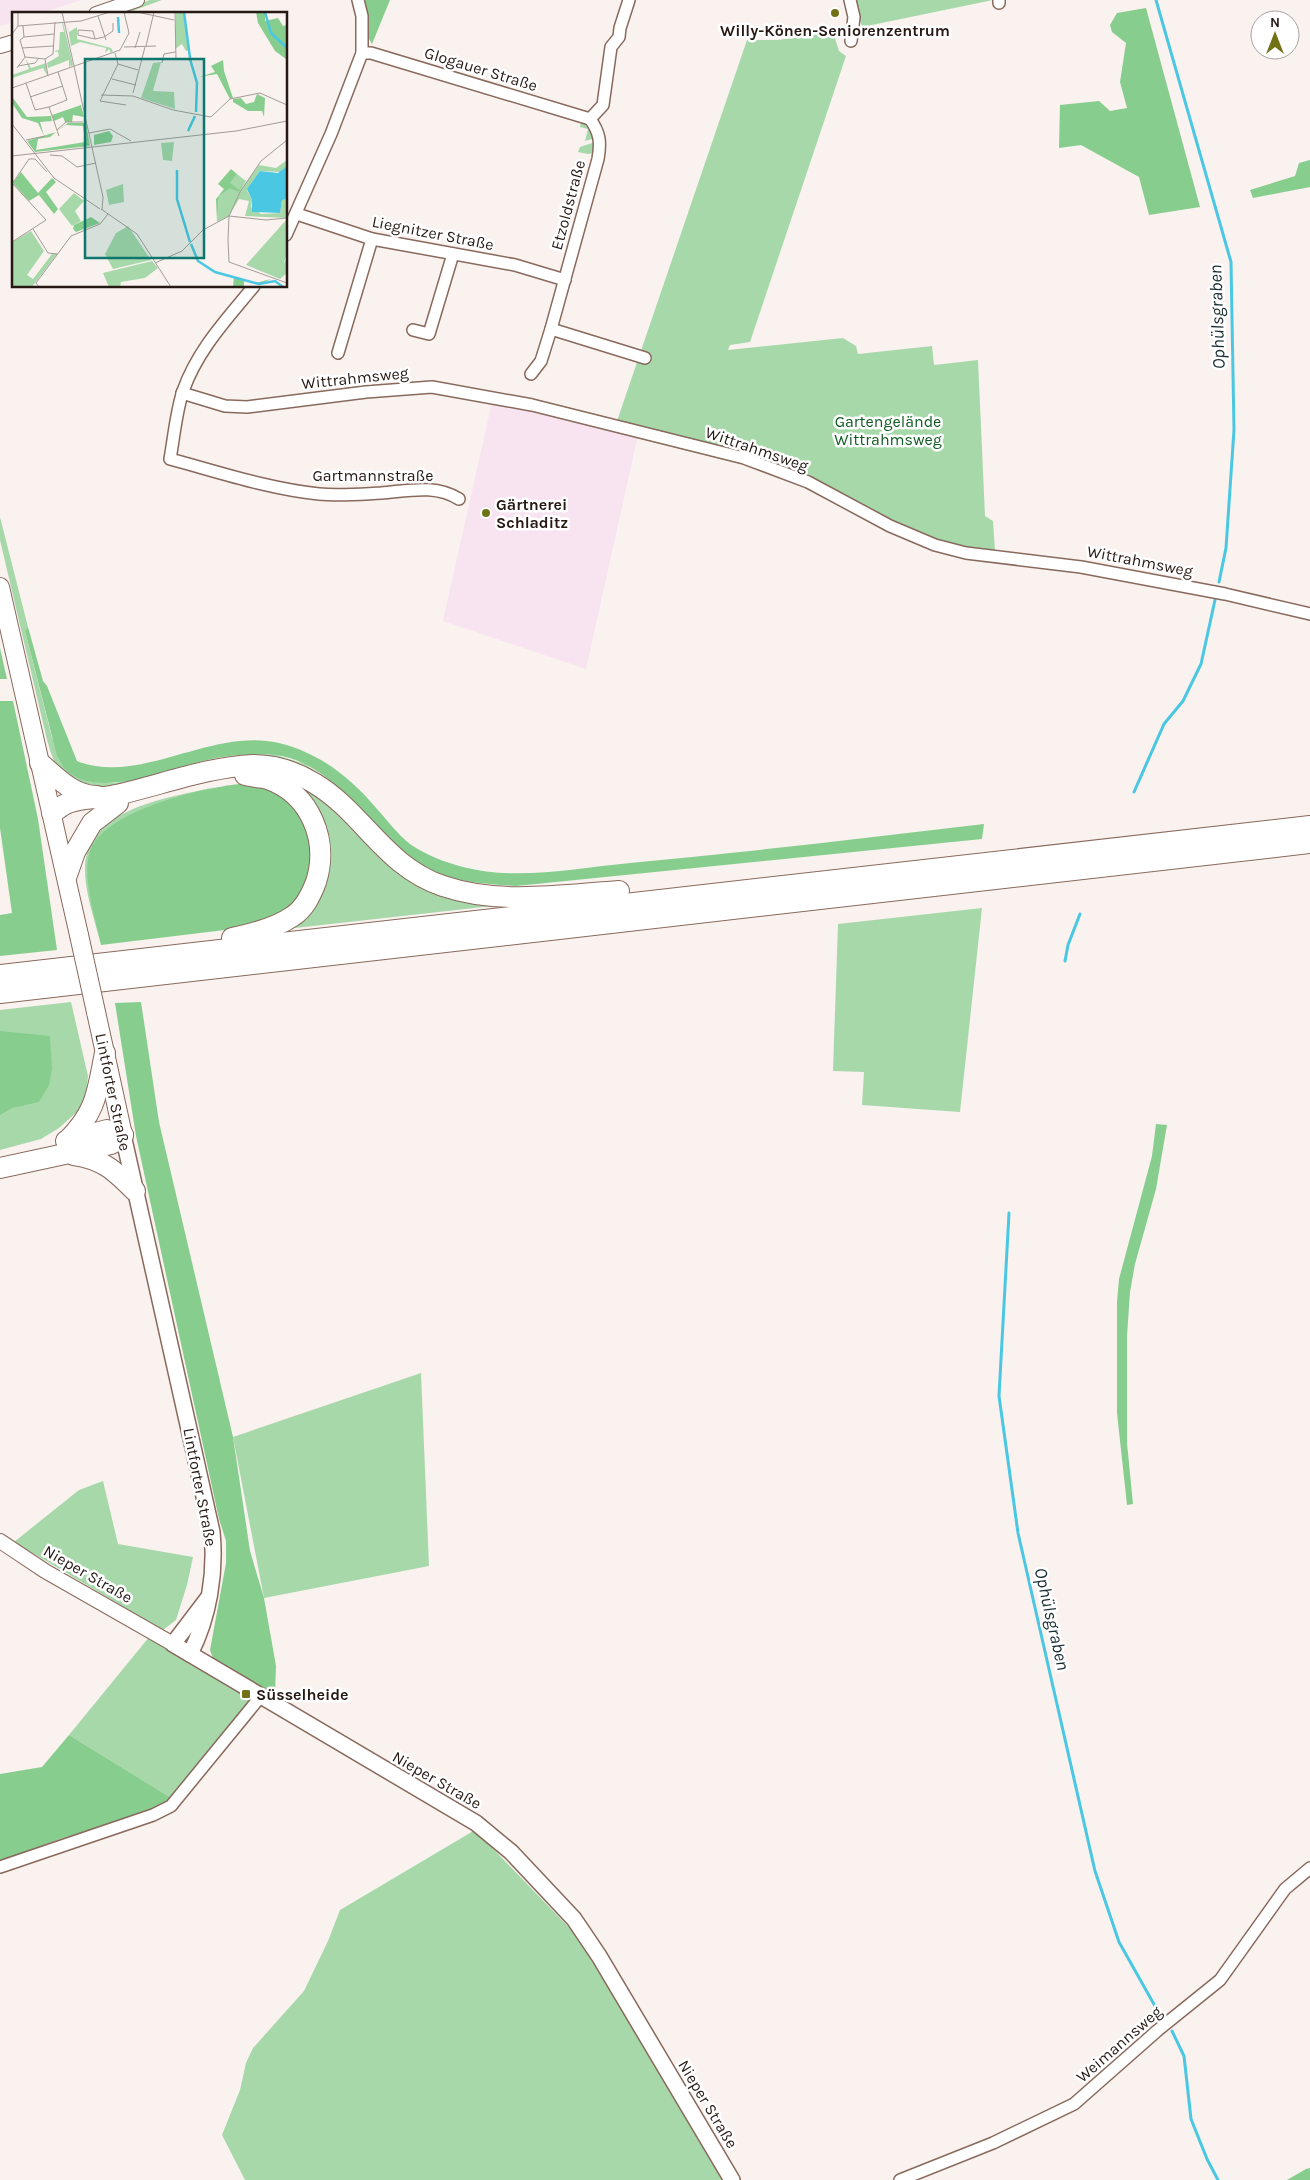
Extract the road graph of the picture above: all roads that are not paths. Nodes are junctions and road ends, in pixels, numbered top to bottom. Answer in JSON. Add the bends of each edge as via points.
{"nodes":[{"id":1,"x":137,"y":0,"type":"edge"},
{"id":2,"x":358,"y":0,"type":"edge"},
{"id":3,"x":629,"y":0,"type":"edge"},
{"id":4,"x":850,"y":0,"type":"edge"},
{"id":5,"x":102,"y":12,"type":"edge"},
{"id":6,"x":851,"y":41,"type":"dead end"},
{"id":7,"x":362,"y":53,"type":"junction"},
{"id":8,"x":590,"y":119,"type":"junction"},
{"id":9,"x":297,"y":214,"type":"junction"},
{"id":10,"x":288,"y":231,"type":"edge"},
{"id":11,"x":372,"y":239,"type":"junction"},
{"id":12,"x":453,"y":254,"type":"junction"},
{"id":13,"x":565,"y":280,"type":"junction"},
{"id":14,"x":252,"y":288,"type":"edge"},
{"id":15,"x":551,"y":329,"type":"junction"},
{"id":16,"x":413,"y":330,"type":"dead end"},
{"id":17,"x":338,"y":353,"type":"dead end"},
{"id":18,"x":645,"y":358,"type":"dead end"},
{"id":19,"x":531,"y":374,"type":"dead end"},
{"id":20,"x":182,"y":393,"type":"junction"},
{"id":21,"x":460,"y":499,"type":"dead end"},
{"id":22,"x":0,"y":587,"type":"edge"},
{"id":23,"x":1310,"y":614,"type":"edge"},
{"id":24,"x":40,"y":763,"type":"junction"},
{"id":25,"x":116,"y":800,"type":"junction"},
{"id":26,"x":52,"y":813,"type":"junction"},
{"id":27,"x":1310,"y":826,"type":"edge"},
{"id":28,"x":1310,"y":843,"type":"edge"},
{"id":29,"x":67,"y":874,"type":"junction"},
{"id":30,"x":783,"y":886,"type":"junction"},
{"id":31,"x":130,"y":960,"type":"junction"},
{"id":32,"x":0,"y":975,"type":"edge"},
{"id":33,"x":0,"y":992,"type":"edge"},
{"id":34,"x":105,"y":1052,"type":"junction"},
{"id":35,"x":123,"y":1135,"type":"junction"},
{"id":36,"x":67,"y":1147,"type":"junction"},
{"id":37,"x":0,"y":1162,"type":"edge"},
{"id":38,"x":0,"y":1168,"type":"edge"},
{"id":39,"x":135,"y":1191,"type":"junction"},
{"id":40,"x":0,"y":1542,"type":"edge"},
{"id":41,"x":208,"y":1598,"type":"junction"},
{"id":42,"x":173,"y":1644,"type":"junction"},
{"id":43,"x":190,"y":1654,"type":"junction"},
{"id":44,"x":261,"y":1696,"type":"junction"},
{"id":45,"x":0,"y":1867,"type":"edge"},
{"id":46,"x":1310,"y":1868,"type":"edge"},
{"id":47,"x":732,"y":2180,"type":"edge"},
{"id":48,"x":900,"y":2180,"type":"edge"}],
"edges":[{"from":1,"to":5,"type":"street"},
{"from":2,"to":7,"type":"street","via":[[362,16]]},
{"from":3,"to":8,"type":"street","via":[[619,37],[612,47],[603,104]]},
{"from":4,"to":6,"type":"street","via":[[854,17]]},
{"from":7,"to":8,"type":"street","name":"Glogauer Straße"},
{"from":7,"to":9,"type":"street"},
{"from":8,"to":13,"type":"street","name":"Etzoldstraße","via":[[601,142]]},
{"from":9,"to":10,"type":"street"},
{"from":9,"to":11,"type":"street","name":"Liegnitzer Straße"},
{"from":11,"to":12,"type":"street","name":"Liegnitzer Straße"},
{"from":11,"to":17,"type":"street"},
{"from":12,"to":13,"type":"street","name":"Liegnitzer Straße","via":[[515,265]]},
{"from":12,"to":16,"type":"street","via":[[429,334]]},
{"from":13,"to":15,"type":"street","name":"Etzoldstraße"},
{"from":14,"to":20,"type":"street","via":[[217,329],[193,366]]},
{"from":15,"to":18,"type":"street"},
{"from":15,"to":19,"type":"street","name":"Etzoldstraße","via":[[541,361]]},
{"from":20,"to":21,"type":"street","name":"Gartmannstraße","via":[[170,459],[282,488],[320,494],[418,489],[448,492]]},
{"from":20,"to":23,"type":"street","name":"Wittrahmsweg","via":[[225,406],[247,407],[366,392],[432,388],[532,405],[744,458],[808,482],[935,545],[966,553],[1081,567],[1225,594]]},
{"from":22,"to":24,"type":"main road","name":"Lintforter Straße"},
{"from":24,"to":25,"type":"highway","via":[[67,786],[89,796]]},
{"from":24,"to":26,"type":"main road","name":"Lintforter Straße"},
{"from":25,"to":26,"type":"highway","via":[[68,802]]},
{"from":25,"to":29,"type":"highway","via":[[92,823],[75,852]]},
{"from":25,"to":30,"type":"highway","via":[[210,771],[253,765],[276,768],[315,783],[335,798],[401,864],[441,886],[467,893],[496,897],[556,896],[750,882]]},
{"from":25,"to":31,"type":"highway","via":[[212,777],[239,774],[268,779],[288,790],[305,806],[315,824],[320,843],[320,868],[311,896],[294,916],[270,928],[235,938],[174,947]]},
{"from":26,"to":29,"type":"main road","name":"Lintforter Straße"},
{"from":27,"to":30,"type":"highway"},
{"from":28,"to":33,"type":"highway"},
{"from":29,"to":34,"type":"main road","name":"Lintforter Straße","bridge":true},
{"from":30,"to":31,"type":"highway"},
{"from":31,"to":32,"type":"highway"},
{"from":34,"to":35,"type":"main road","name":"Lintforter Straße"},
{"from":34,"to":36,"type":"highway","via":[[92,1109]]},
{"from":35,"to":36,"type":"highway","via":[[107,1130]]},
{"from":35,"to":39,"type":"main road","name":"Lintforter Straße"},
{"from":36,"to":37,"type":"highway"},
{"from":36,"to":38,"type":"highway"},
{"from":36,"to":39,"type":"highway","via":[[111,1167]]},
{"from":39,"to":41,"type":"main road","name":"Lintforter Straße","via":[[210,1524],[214,1555]]},
{"from":40,"to":42,"type":"street","name":"Nieper Straße"},
{"from":41,"to":42,"type":"main road","name":"Lintforter Straße"},
{"from":41,"to":43,"type":"main road","name":"Lintforter Straße","via":[[204,1621]]},
{"from":42,"to":43,"type":"main road","name":"Nieper Straße"},
{"from":43,"to":44,"type":"main road","name":"Nieper Straße"},
{"from":44,"to":45,"type":"street","via":[[170,1806],[153,1815]]},
{"from":44,"to":47,"type":"main road","name":"Nieper Straße","via":[[476,1823],[511,1852],[584,1933]]},
{"from":46,"to":48,"type":"street","name":"Weimannsweg","via":[[1285,1889],[1220,1980],[1074,2104],[993,2143]]}]}
